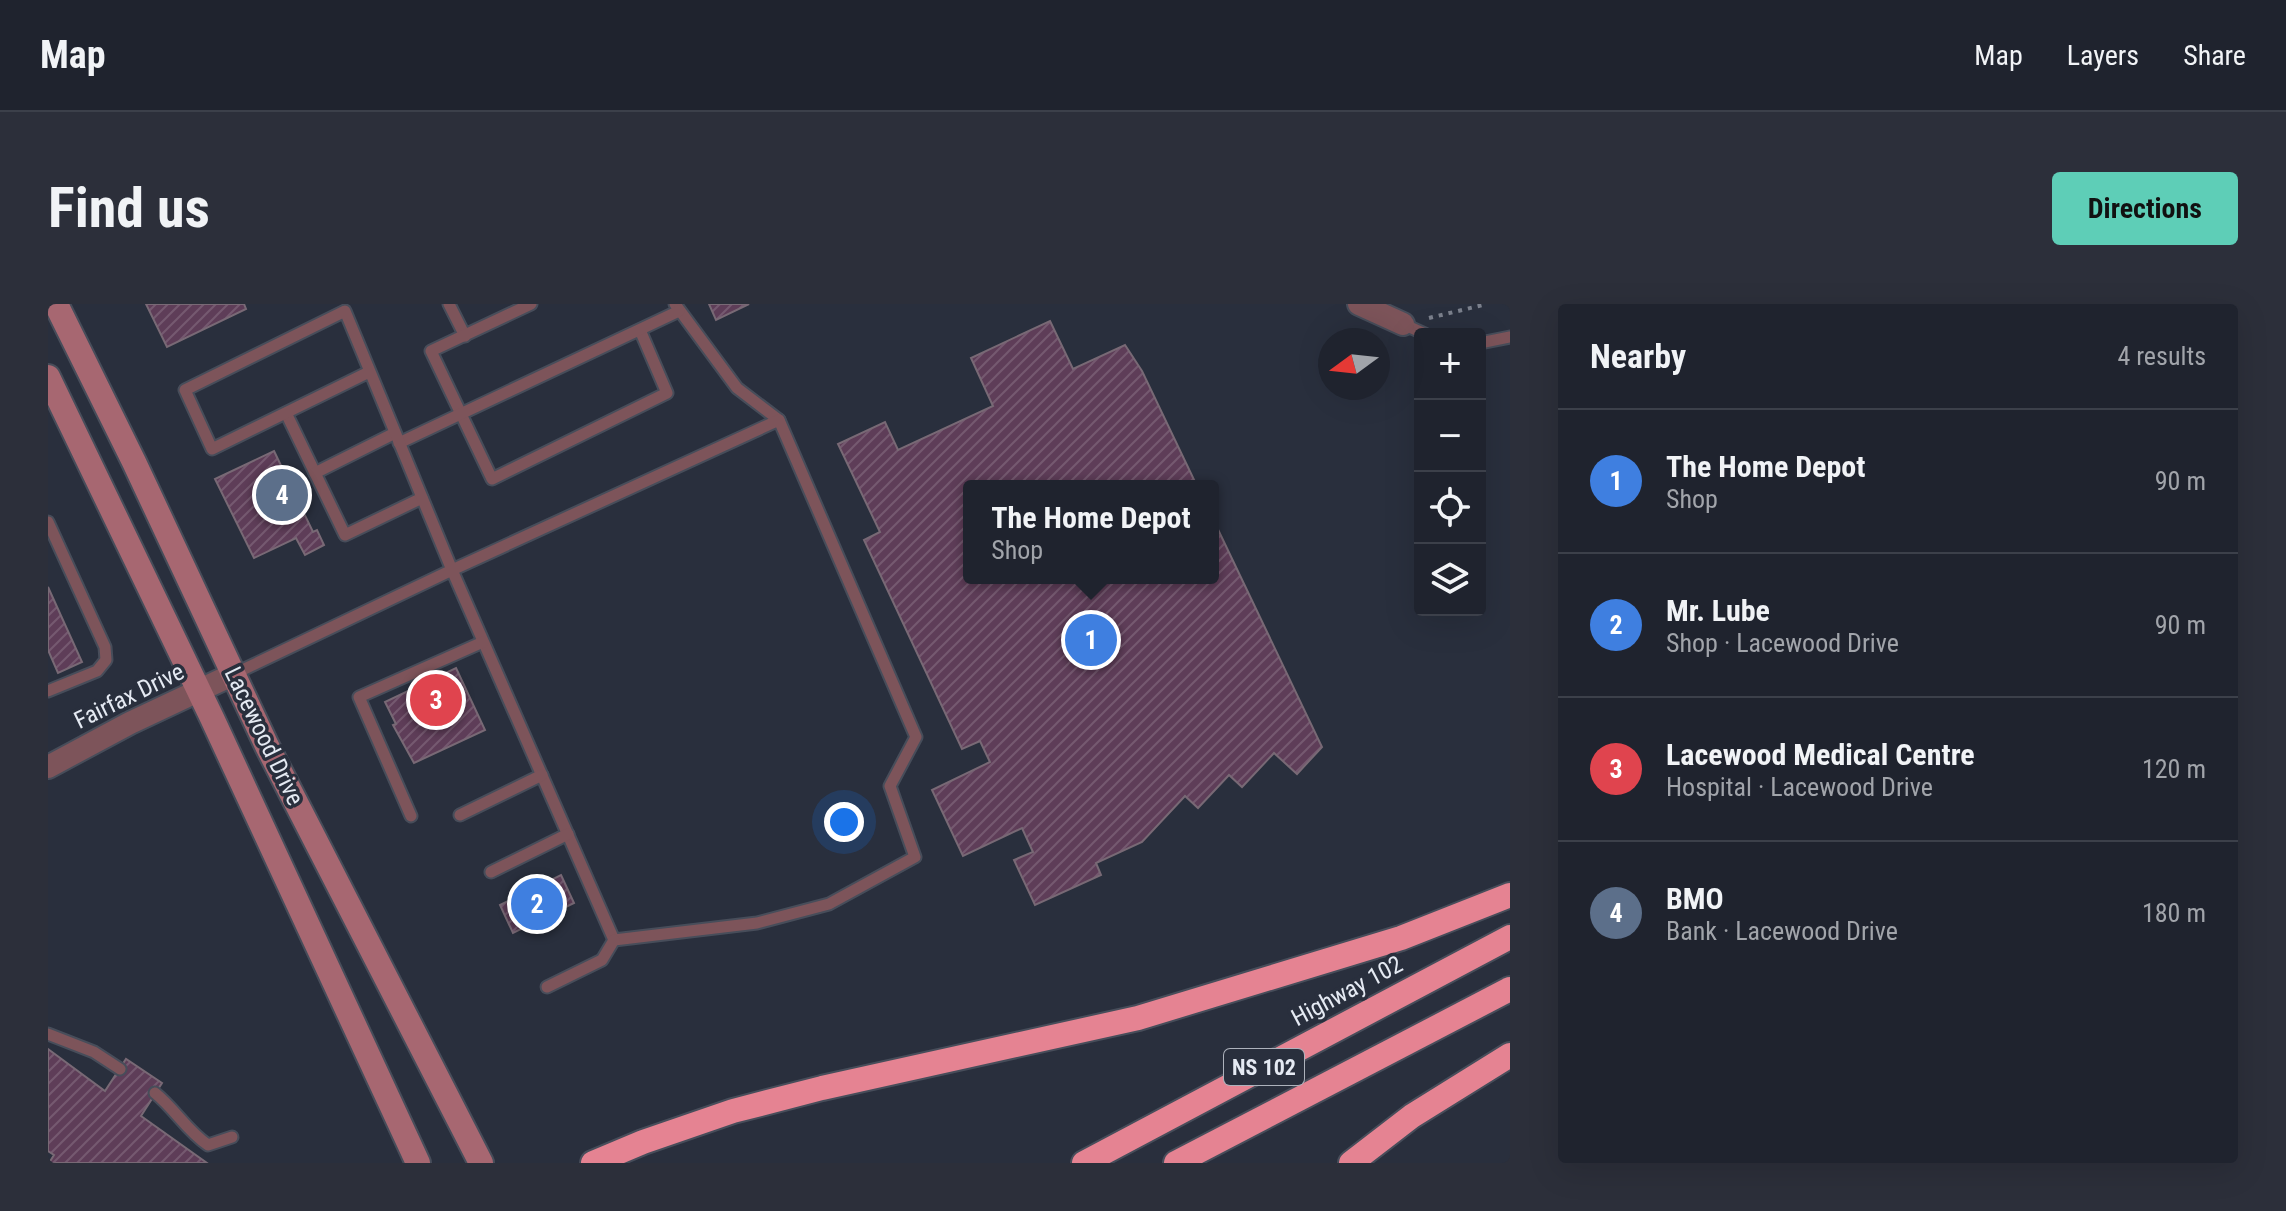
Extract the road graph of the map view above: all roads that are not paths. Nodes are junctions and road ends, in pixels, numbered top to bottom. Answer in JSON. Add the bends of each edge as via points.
{"nodes":[{"id":1,"x":56,"y":304,"type":"edge"},
{"id":2,"x":66,"y":304,"type":"edge"},
{"id":3,"x":359,"y":304,"type":"edge"},
{"id":4,"x":449,"y":304,"type":"edge"},
{"id":5,"x":531,"y":304,"type":"edge"},
{"id":6,"x":1359,"y":304,"type":"edge"},
{"id":7,"x":344,"y":307,"type":"edge"},
{"id":8,"x":677,"y":308,"type":"edge"},
{"id":9,"x":1403,"y":324,"type":"joint"},
{"id":10,"x":1414,"y":329,"type":"edge"},
{"id":11,"x":640,"y":330,"type":"junction"},
{"id":12,"x":70,"y":334,"type":"junction"},
{"id":13,"x":465,"y":336,"type":"junction"},
{"id":14,"x":1510,"y":337,"type":"edge"},
{"id":15,"x":1486,"y":342,"type":"edge"},
{"id":16,"x":369,"y":372,"type":"junction"},
{"id":17,"x":48,"y":377,"type":"edge"},
{"id":18,"x":286,"y":413,"type":"junction"},
{"id":19,"x":461,"y":414,"type":"junction"},
{"id":20,"x":779,"y":420,"type":"junction"},
{"id":21,"x":397,"y":438,"type":"junction"},
{"id":22,"x":315,"y":473,"type":"junction"},
{"id":23,"x":422,"y":498,"type":"junction"},
{"id":24,"x":48,"y":522,"type":"edge"},
{"id":25,"x":452,"y":570,"type":"junction"},
{"id":26,"x":483,"y":642,"type":"junction"},
{"id":27,"x":234,"y":674,"type":"junction"},
{"id":28,"x":199,"y":690,"type":"junction"},
{"id":29,"x":48,"y":691,"type":"edge"},
{"id":30,"x":50,"y":760,"type":"edge"},
{"id":31,"x":542,"y":775,"type":"junction"},
{"id":32,"x":460,"y":815,"type":"dead end"},
{"id":33,"x":411,"y":816,"type":"dead end"},
{"id":34,"x":568,"y":834,"type":"junction"},
{"id":35,"x":491,"y":872,"type":"dead end"},
{"id":36,"x":1510,"y":895,"type":"edge"},
{"id":37,"x":1510,"y":937,"type":"edge"},
{"id":38,"x":614,"y":940,"type":"junction"},
{"id":39,"x":547,"y":987,"type":"dead end"},
{"id":40,"x":1510,"y":989,"type":"edge"},
{"id":41,"x":48,"y":1034,"type":"edge"},
{"id":42,"x":1510,"y":1055,"type":"edge"},
{"id":43,"x":120,"y":1069,"type":"dead end"},
{"id":44,"x":155,"y":1093,"type":"dead end"},
{"id":45,"x":232,"y":1137,"type":"dead end"},
{"id":46,"x":418,"y":1163,"type":"edge"},
{"id":47,"x":481,"y":1163,"type":"edge"},
{"id":48,"x":593,"y":1163,"type":"edge"},
{"id":49,"x":1084,"y":1163,"type":"edge"},
{"id":50,"x":1176,"y":1163,"type":"edge"},
{"id":51,"x":1351,"y":1163,"type":"edge"}],
"edges":[{"from":1,"to":12,"type":"main road","name":"Lacewood Drive"},
{"from":2,"to":12,"type":"main road"},
{"from":3,"to":7,"type":"lane"},
{"from":4,"to":13,"type":"lane"},
{"from":5,"to":13,"type":"lane"},
{"from":6,"to":9,"type":"street"},
{"from":7,"to":16,"type":"lane"},
{"from":7,"to":18,"type":"lane","via":[[185,390],[212,449]]},
{"from":8,"to":11,"type":"lane"},
{"from":8,"to":20,"type":"lane","via":[[737,388]]},
{"from":9,"to":10,"type":"lane"},
{"from":11,"to":19,"type":"lane"},
{"from":11,"to":19,"type":"lane","via":[[667,393],[492,479]]},
{"from":12,"to":27,"type":"main road","name":"Lacewood Drive"},
{"from":13,"to":19,"type":"lane","via":[[431,351]]},
{"from":14,"to":15,"type":"lane"},
{"from":16,"to":18,"type":"lane"},
{"from":16,"to":21,"type":"lane"},
{"from":17,"to":28,"type":"main road","name":"Lacewood Drive"},
{"from":18,"to":22,"type":"lane"},
{"from":19,"to":21,"type":"lane"},
{"from":20,"to":25,"type":"lane"},
{"from":20,"to":38,"type":"lane","via":[[916,737],[890,786],[915,857],[829,904],[757,923]]},
{"from":21,"to":22,"type":"lane"},
{"from":21,"to":23,"type":"lane"},
{"from":22,"to":23,"type":"lane","via":[[345,535]]},
{"from":23,"to":25,"type":"lane"},
{"from":24,"to":29,"type":"lane","via":[[105,647],[106,660],[97,671]]},
{"from":25,"to":26,"type":"lane"},
{"from":25,"to":27,"type":"lane"},
{"from":26,"to":31,"type":"lane"},
{"from":26,"to":33,"type":"lane","via":[[359,697]]},
{"from":27,"to":28,"type":"street","name":"Fairfax Drive"},
{"from":27,"to":47,"type":"main road","name":"Lacewood Drive"},
{"from":28,"to":30,"type":"street","name":"Fairfax Drive"},
{"from":28,"to":46,"type":"main road","name":"Lacewood Drive"},
{"from":31,"to":32,"type":"lane"},
{"from":31,"to":34,"type":"lane"},
{"from":34,"to":35,"type":"lane"},
{"from":34,"to":38,"type":"lane"},
{"from":36,"to":48,"type":"highway","via":[[1401,938],[1138,1018],[747,1107]]},
{"from":37,"to":49,"type":"highway","name":"Highway 102","number":"NS 102"},
{"from":38,"to":39,"type":"lane","via":[[602,960]]},
{"from":40,"to":50,"type":"highway","number":"NS 102"},
{"from":41,"to":43,"type":"lane"},
{"from":42,"to":51,"type":"highway","via":[[1412,1116]]},
{"from":44,"to":45,"type":"lane","via":[[208,1145]]}]}
